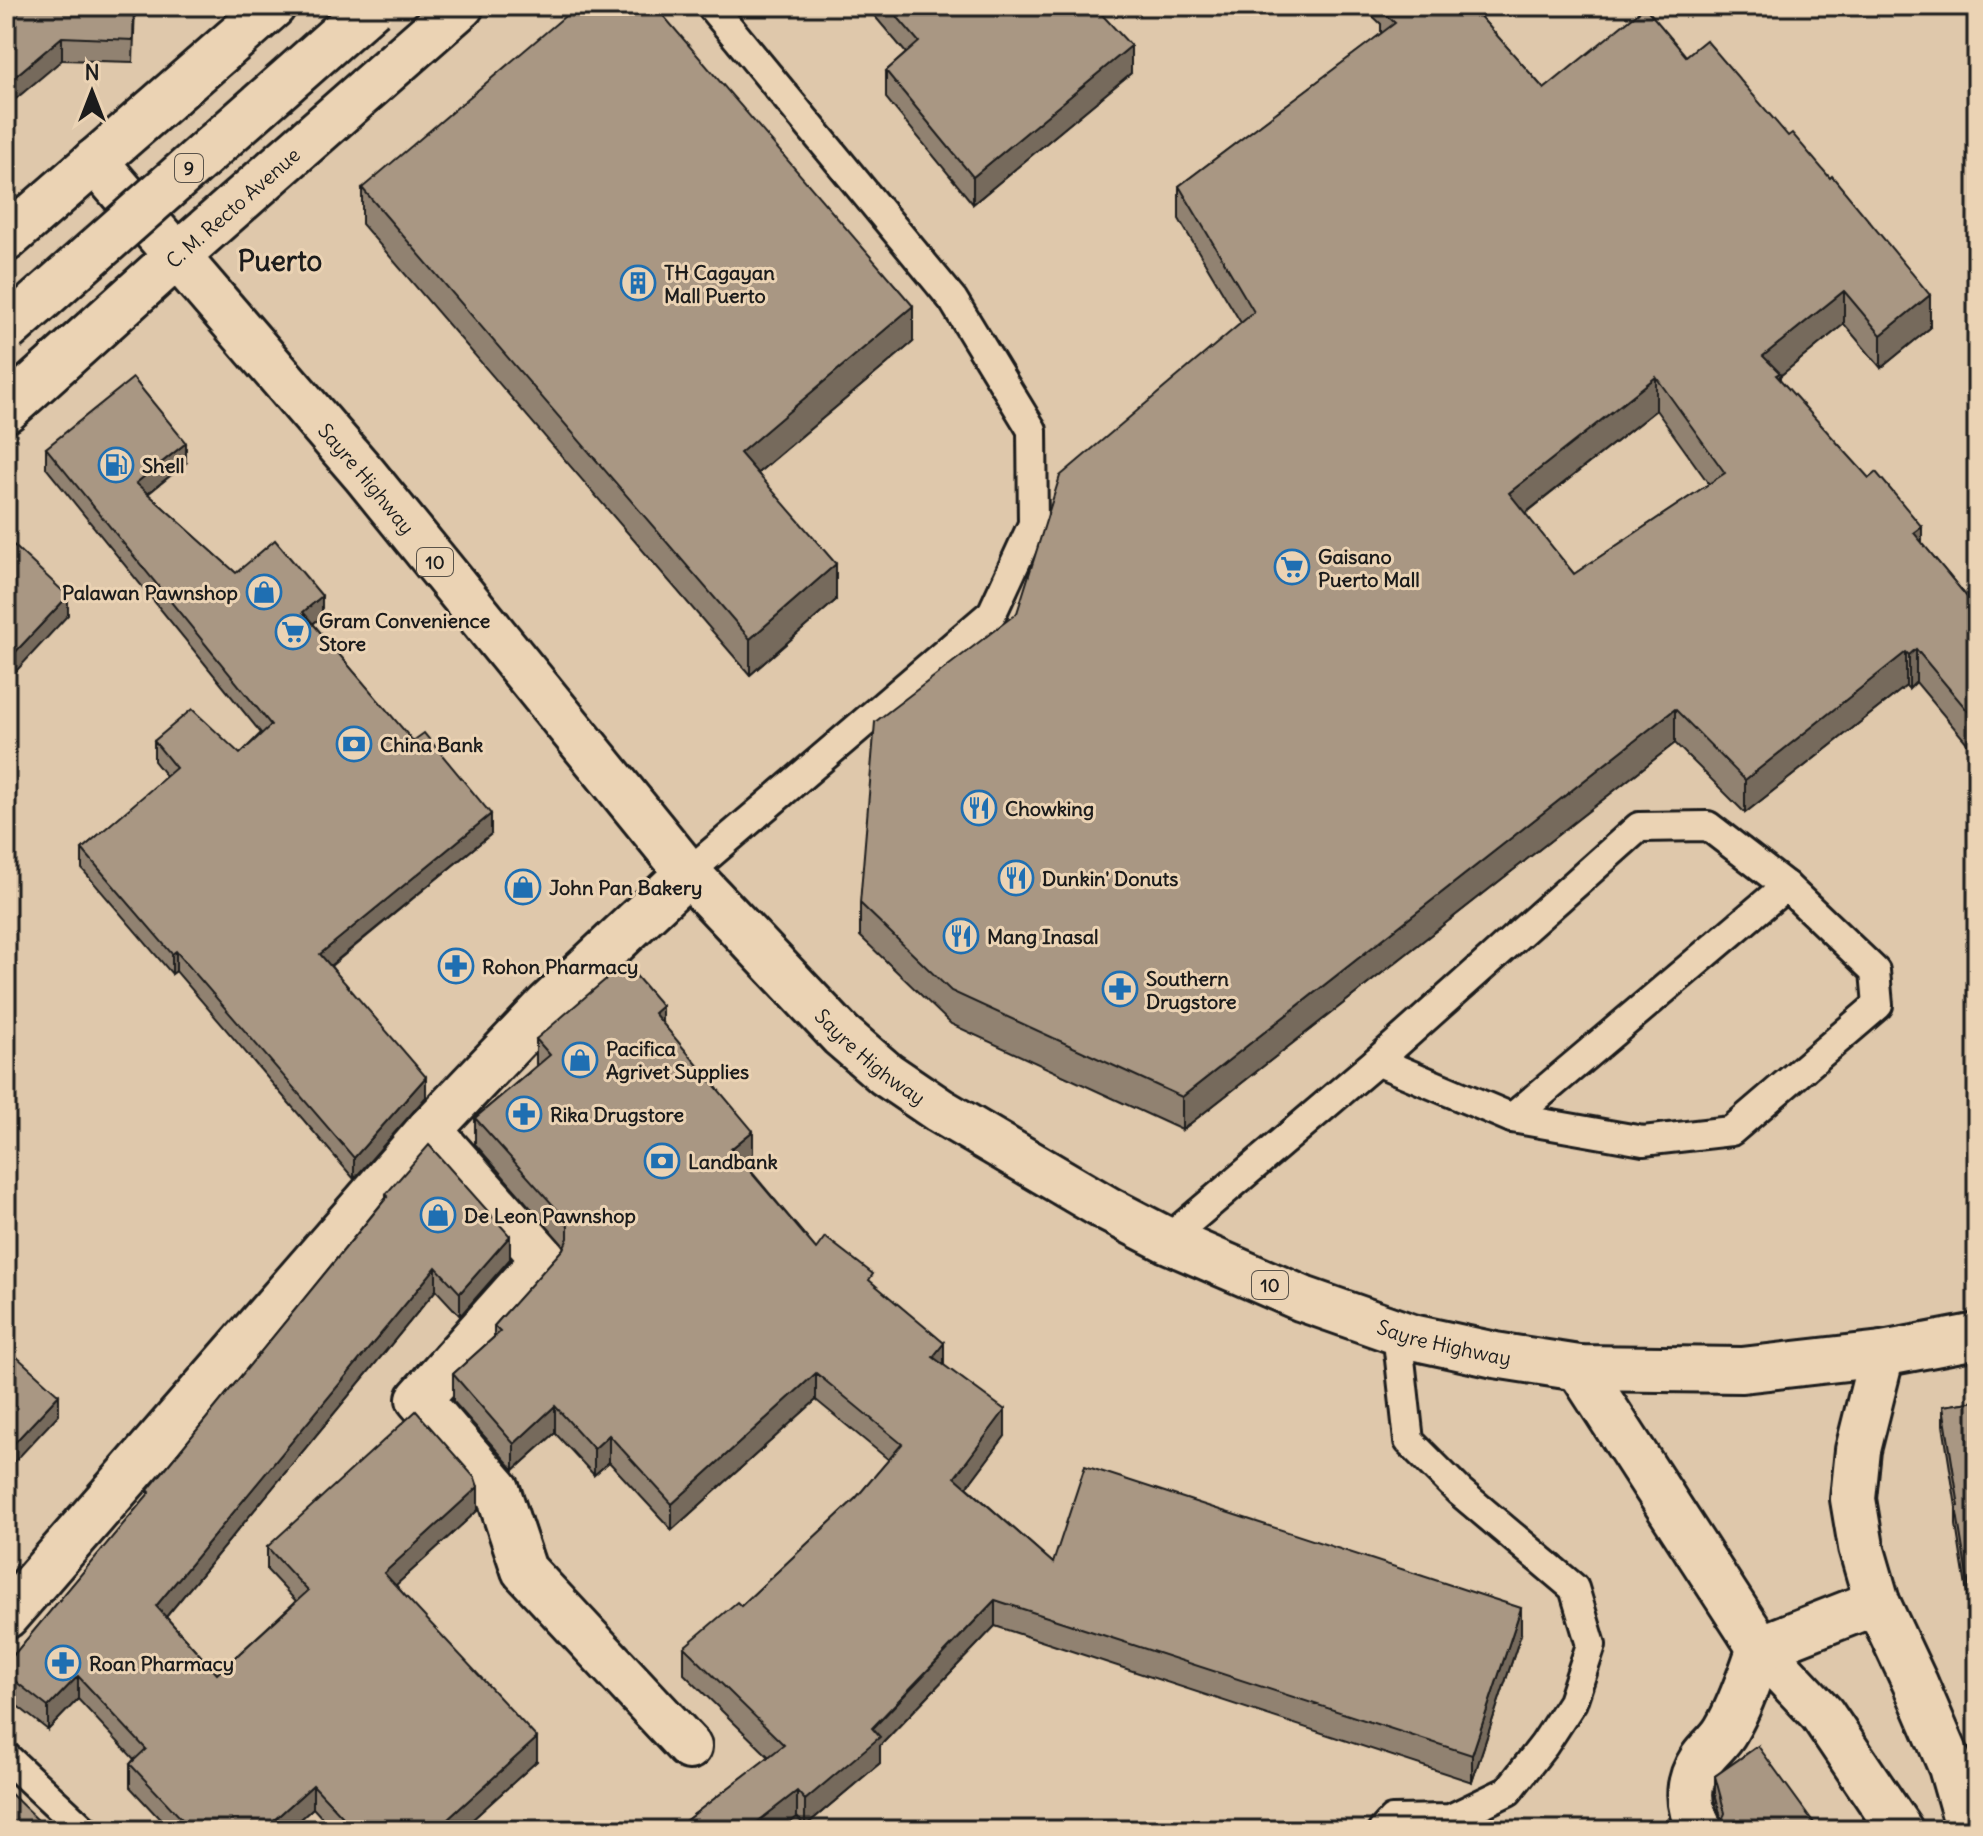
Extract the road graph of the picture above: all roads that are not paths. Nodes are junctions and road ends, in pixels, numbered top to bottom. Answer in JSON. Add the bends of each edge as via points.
{"nodes":[{"id":1,"x":273,"y":6,"type":"edge"},
{"id":2,"x":372,"y":6,"type":"edge"},
{"id":3,"x":461,"y":6,"type":"edge"},
{"id":4,"x":711,"y":6,"type":"edge"},
{"id":5,"x":95,"y":161,"type":"junction"},
{"id":6,"x":6,"y":239,"type":"edge"},
{"id":7,"x":177,"y":256,"type":"junction"},
{"id":8,"x":6,"y":330,"type":"edge"},
{"id":9,"x":6,"y":410,"type":"edge"},
{"id":10,"x":688,"y":873,"type":"junction"},
{"id":11,"x":1786,"y":886,"type":"junction"},
{"id":12,"x":1377,"y":1061,"type":"junction"},
{"id":13,"x":1512,"y":1118,"type":"junction"},
{"id":14,"x":429,"y":1130,"type":"junction"},
{"id":15,"x":1167,"y":1240,"type":"junction"},
{"id":16,"x":1397,"y":1332,"type":"junction"},
{"id":17,"x":1977,"y":1336,"type":"edge"},
{"id":18,"x":1882,"y":1354,"type":"junction"},
{"id":19,"x":1579,"y":1368,"type":"junction"},
{"id":20,"x":1877,"y":1602,"type":"junction"},
{"id":21,"x":6,"y":1616,"type":"edge"},
{"id":22,"x":1760,"y":1648,"type":"junction"},
{"id":23,"x":689,"y":1747,"type":"dead end"},
{"id":24,"x":6,"y":1757,"type":"edge"},
{"id":25,"x":84,"y":1830,"type":"edge"},
{"id":26,"x":1383,"y":1830,"type":"edge"},
{"id":27,"x":1700,"y":1830,"type":"edge"},
{"id":28,"x":1900,"y":1830,"type":"edge"},
{"id":29,"x":1969,"y":1830,"type":"edge"}],
"edges":[{"from":1,"to":5,"type":"main road"},
{"from":2,"to":8,"type":"main road","number":"9","bridge":true},
{"from":3,"to":7,"type":"main road","name":"C. M. Recto Avenue"},
{"from":4,"to":10,"type":"lane","via":[[953,300],[1032,430],[1033,524],[992,613]]},
{"from":5,"to":6,"type":"main road"},
{"from":5,"to":7,"type":"main road","name":"Sayre Highway","number":"10"},
{"from":7,"to":9,"type":"main road","name":"C. M. Recto Avenue"},
{"from":7,"to":10,"type":"main road","name":"Sayre Highway","number":"10","via":[[365,475]]},
{"from":10,"to":14,"type":"main road","via":[[548,1005]]},
{"from":10,"to":15,"type":"main road","name":"Sayre Highway","number":"10","via":[[841,1035],[886,1074],[1033,1167]]},
{"from":11,"to":12,"type":"lane","via":[[1708,826],[1639,827]]},
{"from":11,"to":13,"type":"lane"},
{"from":11,"to":13,"type":"lane","via":[[1875,971],[1878,1005],[1742,1122],[1731,1131],[1643,1141]]},
{"from":12,"to":13,"type":"lane"},
{"from":12,"to":15,"type":"lane"},
{"from":14,"to":21,"type":"main road"},
{"from":14,"to":23,"type":"main road","via":[[544,1259],[419,1399],[497,1489],[524,1570]]},
{"from":15,"to":16,"type":"main road","name":"Sayre Highway","number":"10","via":[[1303,1299]]},
{"from":16,"to":19,"type":"main road","name":"Sayre Highway","number":"10"},
{"from":16,"to":26,"type":"lane","via":[[1409,1441],[1460,1492],[1574,1588],[1591,1645],[1572,1702],[1508,1791],[1450,1819],[1392,1820]]},
{"from":17,"to":18,"type":"main road","name":"Sayre Highway","number":"10"},
{"from":18,"to":19,"type":"main road","name":"Sayre Highway","number":"10","via":[[1742,1370]]},
{"from":18,"to":20,"type":"main road","via":[[1858,1450],[1853,1499]]},
{"from":19,"to":22,"type":"main road"},
{"from":20,"to":22,"type":"main road"},
{"from":20,"to":29,"type":"main road","via":[[1951,1767]]},
{"from":22,"to":27,"type":"main road","via":[[1725,1732],[1694,1776],[1689,1796]]},
{"from":22,"to":28,"type":"main road","via":[[1822,1714]]},
{"from":24,"to":25,"type":"lane"}]}
